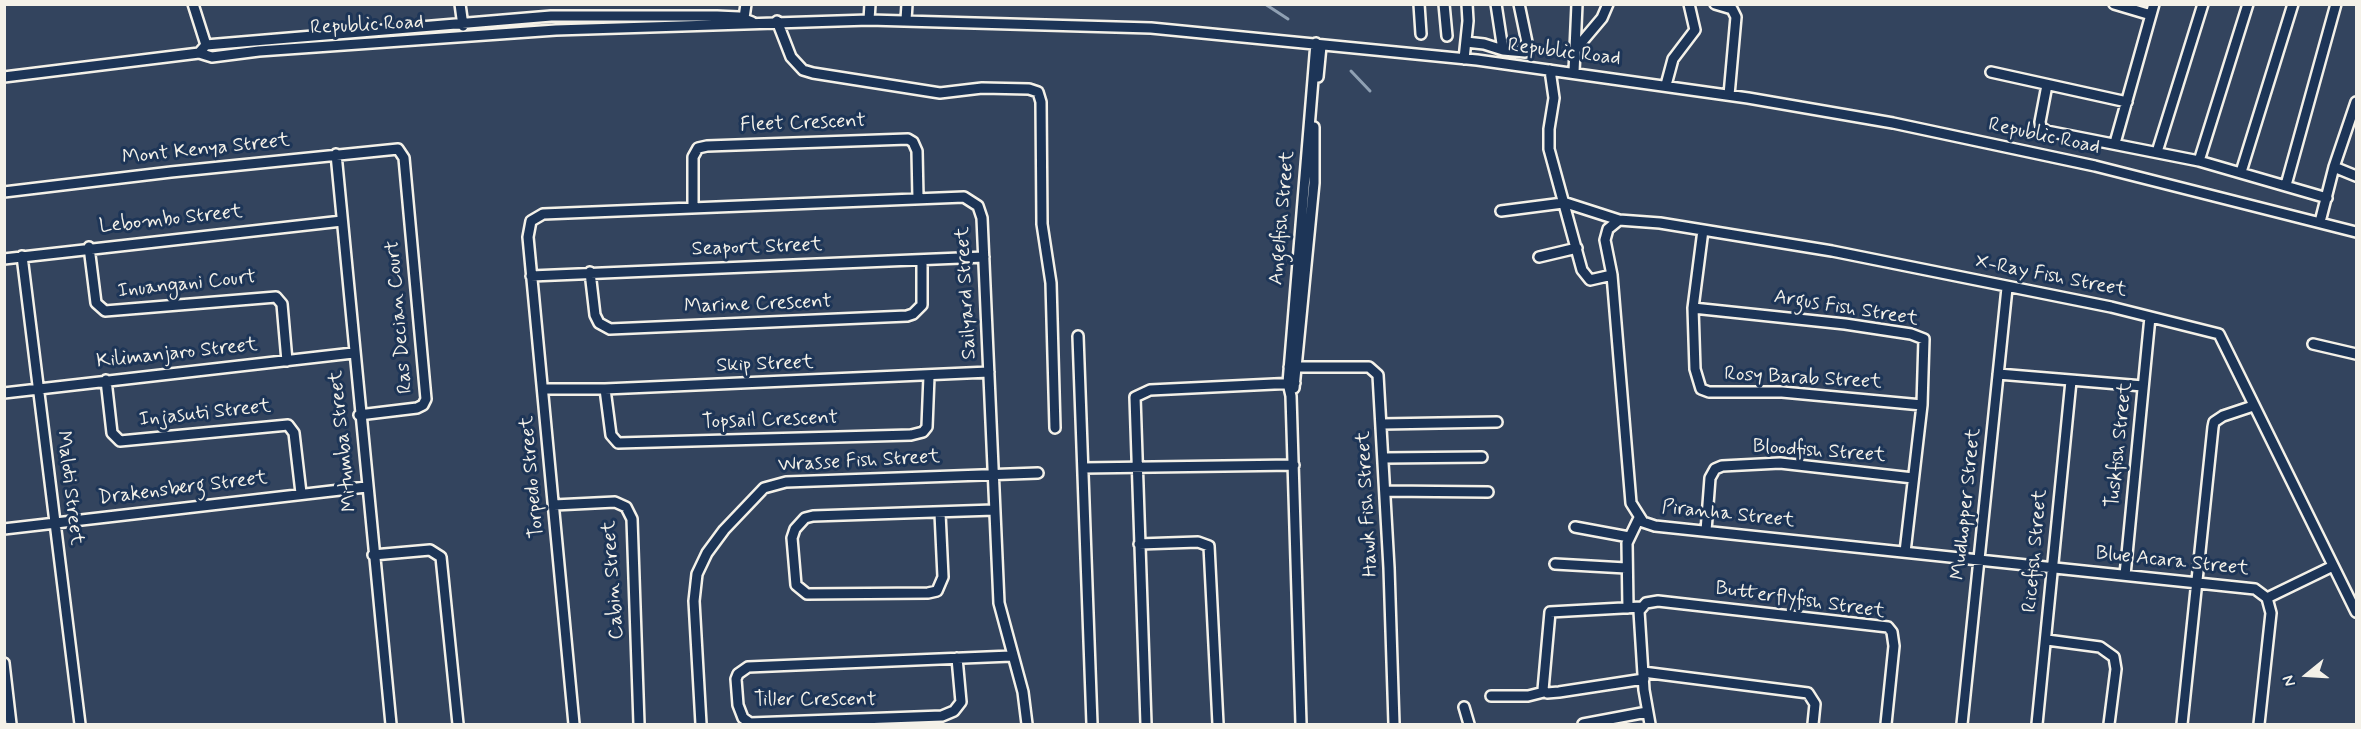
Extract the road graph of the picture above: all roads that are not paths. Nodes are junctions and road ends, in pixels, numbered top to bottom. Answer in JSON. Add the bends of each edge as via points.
{"nodes":[{"id":1,"x":193,"y":4,"type":"edge"},
{"id":2,"x":460,"y":4,"type":"edge"},
{"id":3,"x":746,"y":4,"type":"edge"},
{"id":4,"x":870,"y":4,"type":"edge"},
{"id":5,"x":907,"y":4,"type":"edge"},
{"id":6,"x":1419,"y":4,"type":"edge"},
{"id":7,"x":1444,"y":4,"type":"edge"},
{"id":8,"x":1467,"y":4,"type":"edge"},
{"id":9,"x":1496,"y":4,"type":"edge"},
{"id":10,"x":1519,"y":4,"type":"edge"},
{"id":11,"x":1577,"y":4,"type":"edge"},
{"id":12,"x":1608,"y":4,"type":"edge"},
{"id":13,"x":1689,"y":4,"type":"edge"},
{"id":14,"x":1715,"y":4,"type":"edge"},
{"id":15,"x":2114,"y":4,"type":"edge"},
{"id":16,"x":2154,"y":4,"type":"edge"},
{"id":17,"x":2203,"y":4,"type":"edge"},
{"id":18,"x":2248,"y":4,"type":"edge"},
{"id":19,"x":2293,"y":4,"type":"edge"},
{"id":20,"x":2336,"y":4,"type":"edge"},
{"id":21,"x":2151,"y":15,"type":"junction"},
{"id":22,"x":748,"y":20,"type":"junction"},
{"id":23,"x":869,"y":20,"type":"junction"},
{"id":24,"x":906,"y":20,"type":"junction"},
{"id":25,"x":777,"y":21,"type":"junction"},
{"id":26,"x":463,"y":22,"type":"junction"},
{"id":27,"x":1421,"y":34,"type":"dead end"},
{"id":28,"x":1447,"y":36,"type":"dead end"},
{"id":29,"x":465,"y":37,"type":"junction"},
{"id":30,"x":1466,"y":42,"type":"junction"},
{"id":31,"x":1318,"y":43,"type":"junction"},
{"id":32,"x":203,"y":49,"type":"junction"},
{"id":33,"x":1503,"y":50,"type":"junction"},
{"id":34,"x":1575,"y":50,"type":"junction"},
{"id":35,"x":1464,"y":59,"type":"junction"},
{"id":36,"x":1550,"y":70,"type":"junction"},
{"id":37,"x":1574,"y":72,"type":"junction"},
{"id":38,"x":1990,"y":72,"type":"dead end"},
{"id":39,"x":4,"y":77,"type":"edge"},
{"id":40,"x":1666,"y":85,"type":"junction"},
{"id":41,"x":2048,"y":85,"type":"junction"},
{"id":42,"x":1729,"y":95,"type":"junction"},
{"id":43,"x":2127,"y":102,"type":"junction"},
{"id":44,"x":2356,"y":102,"type":"edge"},
{"id":45,"x":2346,"y":136,"type":"junction"},
{"id":46,"x":2356,"y":140,"type":"edge"},
{"id":47,"x":2115,"y":143,"type":"junction"},
{"id":48,"x":2157,"y":152,"type":"junction"},
{"id":49,"x":336,"y":154,"type":"junction"},
{"id":50,"x":404,"y":160,"type":"joint"},
{"id":51,"x":2199,"y":161,"type":"junction"},
{"id":52,"x":2334,"y":167,"type":"junction"},
{"id":53,"x":2241,"y":172,"type":"junction"},
{"id":54,"x":2356,"y":176,"type":"edge"},
{"id":55,"x":2286,"y":185,"type":"junction"},
{"id":56,"x":4,"y":192,"type":"edge"},
{"id":57,"x":918,"y":198,"type":"junction"},
{"id":58,"x":2327,"y":198,"type":"junction"},
{"id":59,"x":1563,"y":202,"type":"junction"},
{"id":60,"x":693,"y":207,"type":"junction"},
{"id":61,"x":1500,"y":211,"type":"dead end"},
{"id":62,"x":1619,"y":220,"type":"junction"},
{"id":63,"x":342,"y":221,"type":"junction"},
{"id":64,"x":2320,"y":222,"type":"junction"},
{"id":65,"x":529,"y":227,"type":"joint"},
{"id":66,"x":1703,"y":230,"type":"junction"},
{"id":67,"x":2356,"y":232,"type":"edge"},
{"id":68,"x":89,"y":247,"type":"junction"},
{"id":69,"x":1577,"y":248,"type":"junction"},
{"id":70,"x":22,"y":256,"type":"junction"},
{"id":71,"x":984,"y":257,"type":"junction"},
{"id":72,"x":1539,"y":257,"type":"dead end"},
{"id":73,"x":4,"y":259,"type":"edge"},
{"id":74,"x":922,"y":260,"type":"junction"},
{"id":75,"x":590,"y":272,"type":"junction"},
{"id":76,"x":1611,"y":275,"type":"junction"},
{"id":77,"x":531,"y":276,"type":"junction"},
{"id":78,"x":2007,"y":288,"type":"junction"},
{"id":79,"x":1693,"y":308,"type":"junction"},
{"id":80,"x":2150,"y":317,"type":"junction"},
{"id":81,"x":1078,"y":336,"type":"dead end"},
{"id":82,"x":2313,"y":344,"type":"dead end"},
{"id":83,"x":353,"y":353,"type":"junction"},
{"id":84,"x":2356,"y":354,"type":"edge"},
{"id":85,"x":287,"y":361,"type":"junction"},
{"id":86,"x":1292,"y":367,"type":"junction"},
{"id":87,"x":989,"y":372,"type":"junction"},
{"id":88,"x":1998,"y":374,"type":"junction"},
{"id":89,"x":929,"y":376,"type":"junction"},
{"id":90,"x":106,"y":380,"type":"junction"},
{"id":91,"x":2072,"y":381,"type":"junction"},
{"id":92,"x":1291,"y":383,"type":"junction"},
{"id":93,"x":2143,"y":386,"type":"junction"},
{"id":94,"x":38,"y":388,"type":"junction"},
{"id":95,"x":543,"y":389,"type":"junction"},
{"id":96,"x":605,"y":389,"type":"junction"},
{"id":97,"x":4,"y":393,"type":"edge"},
{"id":98,"x":1922,"y":405,"type":"junction"},
{"id":99,"x":2253,"y":406,"type":"junction"},
{"id":100,"x":359,"y":415,"type":"junction"},
{"id":101,"x":1497,"y":422,"type":"dead end"},
{"id":102,"x":1382,"y":424,"type":"junction"},
{"id":103,"x":1055,"y":428,"type":"dead end"},
{"id":104,"x":1482,"y":456,"type":"dead end"},
{"id":105,"x":1384,"y":458,"type":"junction"},
{"id":106,"x":1293,"y":465,"type":"junction"},
{"id":107,"x":1136,"y":466,"type":"junction"},
{"id":108,"x":1083,"y":468,"type":"junction"},
{"id":109,"x":1038,"y":473,"type":"dead end"},
{"id":110,"x":994,"y":474,"type":"junction"},
{"id":111,"x":1913,"y":478,"type":"junction"},
{"id":112,"x":366,"y":487,"type":"junction"},
{"id":113,"x":1386,"y":491,"type":"junction"},
{"id":114,"x":1488,"y":492,"type":"dead end"},
{"id":115,"x":301,"y":493,"type":"junction"},
{"id":116,"x":554,"y":505,"type":"junction"},
{"id":117,"x":994,"y":510,"type":"junction"},
{"id":118,"x":940,"y":513,"type":"junction"},
{"id":119,"x":1639,"y":518,"type":"junction"},
{"id":120,"x":56,"y":523,"type":"junction"},
{"id":121,"x":1575,"y":527,"type":"dead end"},
{"id":122,"x":4,"y":530,"type":"edge"},
{"id":123,"x":1706,"y":531,"type":"junction"},
{"id":124,"x":1629,"y":537,"type":"junction"},
{"id":125,"x":1139,"y":544,"type":"junction"},
{"id":126,"x":1905,"y":552,"type":"junction"},
{"id":127,"x":373,"y":555,"type":"junction"},
{"id":128,"x":1978,"y":560,"type":"junction"},
{"id":129,"x":1555,"y":564,"type":"dead end"},
{"id":130,"x":2333,"y":566,"type":"junction"},
{"id":131,"x":2052,"y":567,"type":"junction"},
{"id":132,"x":1626,"y":568,"type":"junction"},
{"id":133,"x":2125,"y":575,"type":"junction"},
{"id":134,"x":2196,"y":583,"type":"junction"},
{"id":135,"x":2267,"y":598,"type":"junction"},
{"id":136,"x":1643,"y":605,"type":"junction"},
{"id":137,"x":1628,"y":608,"type":"junction"},
{"id":138,"x":2356,"y":612,"type":"edge"},
{"id":139,"x":2047,"y":640,"type":"junction"},
{"id":140,"x":1011,"y":656,"type":"junction"},
{"id":141,"x":957,"y":658,"type":"junction"},
{"id":142,"x":4,"y":663,"type":"edge"},
{"id":143,"x":1643,"y":676,"type":"junction"},
{"id":144,"x":1544,"y":692,"type":"junction"},
{"id":145,"x":1491,"y":696,"type":"dead end"},
{"id":146,"x":1464,"y":708,"type":"dead end"},
{"id":147,"x":1647,"y":711,"type":"junction"},
{"id":148,"x":11,"y":724,"type":"edge"},
{"id":149,"x":80,"y":724,"type":"edge"},
{"id":150,"x":390,"y":724,"type":"edge"},
{"id":151,"x":458,"y":724,"type":"edge"},
{"id":152,"x":574,"y":724,"type":"edge"},
{"id":153,"x":639,"y":724,"type":"edge"},
{"id":154,"x":701,"y":724,"type":"edge"},
{"id":155,"x":1026,"y":724,"type":"edge"},
{"id":156,"x":1092,"y":724,"type":"edge"},
{"id":157,"x":1146,"y":724,"type":"edge"},
{"id":158,"x":1218,"y":724,"type":"edge"},
{"id":159,"x":1301,"y":724,"type":"edge"},
{"id":160,"x":1394,"y":724,"type":"edge"},
{"id":161,"x":1469,"y":724,"type":"edge"},
{"id":162,"x":1583,"y":724,"type":"edge"},
{"id":163,"x":1650,"y":724,"type":"edge"},
{"id":164,"x":1813,"y":724,"type":"edge"},
{"id":165,"x":1886,"y":724,"type":"edge"},
{"id":166,"x":1962,"y":724,"type":"edge"},
{"id":167,"x":2037,"y":724,"type":"edge"},
{"id":168,"x":2109,"y":724,"type":"edge"},
{"id":169,"x":2182,"y":724,"type":"edge"},
{"id":170,"x":2259,"y":724,"type":"edge"}],
"edges":[{"from":1,"to":32,"type":"street"},
{"from":2,"to":26,"type":"street"},
{"from":3,"to":22,"type":"street"},
{"from":4,"to":23,"type":"street"},
{"from":5,"to":24,"type":"street"},
{"from":6,"to":27,"type":"street"},
{"from":7,"to":28,"type":"street"},
{"from":8,"to":30,"type":"street"},
{"from":9,"to":33,"type":"street"},
{"from":10,"to":33,"type":"street","via":[[1528,49],[1523,53]]},
{"from":11,"to":34,"type":"street"},
{"from":12,"to":34,"type":"street","via":[[1602,18]]},
{"from":13,"to":40,"type":"street","via":[[1695,30],[1673,60]]},
{"from":14,"to":42,"type":"street","via":[[1732,9],[1736,17]]},
{"from":15,"to":21,"type":"street"},
{"from":16,"to":21,"type":"street"},
{"from":17,"to":48,"type":"street"},
{"from":18,"to":51,"type":"street"},
{"from":19,"to":53,"type":"street"},
{"from":20,"to":55,"type":"street"},
{"from":21,"to":43,"type":"street"},
{"from":22,"to":25,"type":"street","name":"Republic Road"},
{"from":22,"to":26,"type":"street","name":"Republic Road","via":[[590,16]]},
{"from":22,"to":29,"type":"street","name":"Republic Road"},
{"from":23,"to":24,"type":"street","name":"Republic Road"},
{"from":23,"to":25,"type":"street","name":"Republic Road"},
{"from":24,"to":31,"type":"street","name":"Republic Road","via":[[1151,28]]},
{"from":25,"to":103,"type":"street","via":[[790,57],[803,70],[813,73],[940,93],[982,88],[1038,92],[1041,224],[1051,283]]},
{"from":26,"to":29,"type":"street"},
{"from":26,"to":32,"type":"street","name":"Republic Road"},
{"from":29,"to":32,"type":"street","name":"Republic Road","via":[[212,57]]},
{"from":30,"to":33,"type":"street"},
{"from":30,"to":35,"type":"street"},
{"from":31,"to":35,"type":"street","name":"Republic Road"},
{"from":31,"to":86,"type":"street","name":"Angelfish Street","via":[[1314,183]]},
{"from":32,"to":39,"type":"street","name":"Republic Road"},
{"from":34,"to":37,"type":"street"},
{"from":35,"to":36,"type":"street","name":"Republic Road"},
{"from":36,"to":37,"type":"street","name":"Republic Road"},
{"from":36,"to":59,"type":"street","via":[[1554,105],[1548,139]]},
{"from":37,"to":40,"type":"street","name":"Republic Road"},
{"from":38,"to":41,"type":"street"},
{"from":40,"to":42,"type":"street","name":"Republic Road"},
{"from":41,"to":43,"type":"street"},
{"from":41,"to":47,"type":"street","via":[[2040,122],[2043,129]]},
{"from":42,"to":64,"type":"street","name":"Republic Road","via":[[1963,138]]},
{"from":43,"to":47,"type":"street"},
{"from":44,"to":45,"type":"street"},
{"from":45,"to":46,"type":"street"},
{"from":45,"to":52,"type":"street"},
{"from":47,"to":48,"type":"street"},
{"from":48,"to":51,"type":"street"},
{"from":49,"to":50,"type":"street","name":"Mont Kenya Street","via":[[396,148]]},
{"from":49,"to":56,"type":"street","name":"Mont Kenya Street"},
{"from":49,"to":63,"type":"street","name":"Mitumba Street"},
{"from":50,"to":100,"type":"street","name":"Ras Decian Court","via":[[426,399],[417,408]]},
{"from":51,"to":53,"type":"street"},
{"from":52,"to":54,"type":"street"},
{"from":52,"to":58,"type":"street"},
{"from":53,"to":55,"type":"street"},
{"from":55,"to":58,"type":"street"},
{"from":57,"to":60,"type":"street","name":"Sailyard Street"},
{"from":57,"to":60,"type":"street","name":"Fleet Crescent","via":[[917,151],[908,140],[718,146],[702,147],[694,154]]},
{"from":57,"to":71,"type":"street","name":"Sailyard Street","via":[[964,197],[974,202],[980,210]]},
{"from":58,"to":64,"type":"street"},
{"from":59,"to":61,"type":"street"},
{"from":59,"to":62,"type":"street","name":"X-Ray Fish Street"},
{"from":59,"to":69,"type":"street"},
{"from":60,"to":65,"type":"street","name":"Sailyard Street","via":[[543,214],[535,217]]},
{"from":62,"to":66,"type":"street","name":"X-Ray Fish Street"},
{"from":62,"to":76,"type":"street","name":"Piranha Street","via":[[1606,236]]},
{"from":63,"to":68,"type":"street","name":"Lebombo Street"},
{"from":63,"to":83,"type":"street","name":"Mitumba Street"},
{"from":64,"to":67,"type":"street","name":"Republic Road"},
{"from":65,"to":77,"type":"street","name":"Torpedo Street"},
{"from":66,"to":78,"type":"street","name":"X-Ray Fish Street","via":[[1832,251]]},
{"from":66,"to":79,"type":"street","name":"Rosy Barab Street"},
{"from":68,"to":70,"type":"street","name":"Lebombo Street"},
{"from":68,"to":85,"type":"street","name":"Inuangani Court","via":[[96,303],[105,311],[276,297],[282,304]]},
{"from":69,"to":72,"type":"street"},
{"from":69,"to":76,"type":"street","via":[[1587,279]]},
{"from":70,"to":73,"type":"street","name":"Lebombo Street"},
{"from":70,"to":94,"type":"street","name":"Maloti Street"},
{"from":71,"to":74,"type":"street","name":"Seaport Street"},
{"from":71,"to":87,"type":"street","name":"Sailyard Street"},
{"from":74,"to":75,"type":"street","name":"Seaport Street"},
{"from":74,"to":75,"type":"street","name":"Marine Crescent","via":[[922,304],[907,316],[610,329],[599,323],[595,315]]},
{"from":75,"to":77,"type":"street","name":"Seaport Street"},
{"from":76,"to":119,"type":"street","name":"Piranha Street","via":[[1631,503]]},
{"from":77,"to":95,"type":"street","name":"Torpedo Street"},
{"from":78,"to":80,"type":"street","name":"X-Ray Fish Street"},
{"from":78,"to":88,"type":"street","name":"Mudhopper Street"},
{"from":79,"to":98,"type":"street","name":"Argus Fish Street","via":[[1920,336],[1926,343]]},
{"from":79,"to":98,"type":"street","name":"Rosy Barab Street","via":[[1695,369],[1699,386],[1705,392],[1782,392]]},
{"from":80,"to":93,"type":"street","name":"Tuskfish Street"},
{"from":80,"to":99,"type":"street","name":"X-Ray Fish Street","via":[[2221,335]]},
{"from":81,"to":108,"type":"street"},
{"from":82,"to":84,"type":"street"},
{"from":83,"to":85,"type":"street","name":"Kilimanjaro Street"},
{"from":83,"to":100,"type":"street","name":"Mitumba Street"},
{"from":85,"to":90,"type":"street","name":"Kilimanjaro Street"},
{"from":86,"to":92,"type":"street","name":"Angelfish Street"},
{"from":86,"to":102,"type":"street","name":"Hawk Fish Street","via":[[1369,367],[1376,371]]},
{"from":87,"to":89,"type":"street","name":"Skip Street"},
{"from":87,"to":110,"type":"street","name":"Sailyard Street"},
{"from":88,"to":91,"type":"street"},
{"from":88,"to":128,"type":"street","name":"Mudhopper Street"},
{"from":89,"to":96,"type":"street","name":"Skip Street"},
{"from":89,"to":96,"type":"street","name":"Topsail Crescent","via":[[927,427],[910,435],[618,443],[608,425]]},
{"from":90,"to":94,"type":"street","name":"Kilimanjaro Street"},
{"from":90,"to":115,"type":"street","name":"Injasuti Street","via":[[112,433],[120,441],[288,424],[294,433]]},
{"from":91,"to":93,"type":"street"},
{"from":91,"to":131,"type":"street","name":"Ricefish Street"},
{"from":92,"to":106,"type":"street","name":"Angelfish Street"},
{"from":92,"to":107,"type":"street","via":[[1142,392],[1135,397]]},
{"from":93,"to":133,"type":"street","name":"Tuskfish Street"},
{"from":94,"to":97,"type":"street","name":"Kilimanjaro Street"},
{"from":94,"to":120,"type":"street","name":"Maloti Street"},
{"from":95,"to":96,"type":"street","name":"Skip Street"},
{"from":95,"to":116,"type":"street","name":"Torpedo Street"},
{"from":98,"to":111,"type":"street","name":"Argus Fish Street"},
{"from":99,"to":130,"type":"street","name":"X-Ray Fish Street"},
{"from":99,"to":134,"type":"street","via":[[2228,413],[2213,424]]},
{"from":100,"to":112,"type":"street","name":"Mitumba Street"},
{"from":101,"to":102,"type":"street"},
{"from":102,"to":105,"type":"street","name":"Hawk Fish Street"},
{"from":104,"to":105,"type":"street"},
{"from":105,"to":113,"type":"street","name":"Hawk Fish Street"},
{"from":106,"to":107,"type":"street"},
{"from":106,"to":159,"type":"street","name":"Angelfish Street"},
{"from":107,"to":108,"type":"street"},
{"from":107,"to":125,"type":"street"},
{"from":108,"to":156,"type":"street"},
{"from":109,"to":110,"type":"street","name":"Wrasse Fish Street"},
{"from":110,"to":117,"type":"street","name":"Sailyard Street"},
{"from":110,"to":154,"type":"street","name":"Wrasse Fish Street","via":[[786,482],[757,493],[706,553],[697,574],[694,601]]},
{"from":111,"to":123,"type":"street","name":"Bloodfish Street","via":[[1780,463],[1722,466],[1710,478]]},
{"from":111,"to":126,"type":"street","name":"Argus Fish Street"},
{"from":112,"to":115,"type":"street","name":"Drakensberg Street"},
{"from":112,"to":127,"type":"street","name":"Mitumba Street"},
{"from":113,"to":114,"type":"street"},
{"from":113,"to":160,"type":"street","name":"Hawk Fish Street"},
{"from":115,"to":120,"type":"street","name":"Drakensberg Street"},
{"from":116,"to":152,"type":"street","name":"Torpedo Street"},
{"from":116,"to":153,"type":"street","name":"Cabin Street","via":[[615,502],[626,507],[632,519]]},
{"from":117,"to":118,"type":"street"},
{"from":117,"to":140,"type":"street","name":"Sailyard Street","via":[[999,603]]},
{"from":118,"to":118,"type":"street","via":[[805,518],[792,538],[796,585],[807,594],[936,591],[943,577]]},
{"from":119,"to":123,"type":"street","name":"Piranha Street","via":[[1655,526]]},
{"from":119,"to":124,"type":"street"},
{"from":120,"to":122,"type":"street","name":"Drakensberg Street"},
{"from":120,"to":149,"type":"street","name":"Maloti Street"},
{"from":121,"to":124,"type":"street"},
{"from":123,"to":126,"type":"street","name":"Piranha Street"},
{"from":124,"to":132,"type":"street"},
{"from":125,"to":157,"type":"street"},
{"from":125,"to":158,"type":"street","via":[[1198,542],[1209,546]]},
{"from":126,"to":128,"type":"street","name":"Piranha Street"},
{"from":127,"to":150,"type":"street","name":"Mitumba Street"},
{"from":127,"to":151,"type":"street","via":[[430,550],[441,557]]},
{"from":128,"to":131,"type":"street","name":"Blue Acara Street"},
{"from":128,"to":166,"type":"street","name":"Mudhopper Street"},
{"from":129,"to":132,"type":"street"},
{"from":130,"to":135,"type":"street"},
{"from":130,"to":138,"type":"street","name":"X-Ray Fish Street"},
{"from":131,"to":133,"type":"street","name":"Blue Acara Street"},
{"from":131,"to":139,"type":"street","name":"Ricefish Street"},
{"from":132,"to":137,"type":"street"},
{"from":133,"to":134,"type":"street","name":"Blue Acara Street"},
{"from":134,"to":135,"type":"street","name":"Blue Acara Street","via":[[2255,589]]},
{"from":134,"to":169,"type":"street"},
{"from":135,"to":170,"type":"street","name":"Blue Acara Street","via":[[2271,613]]},
{"from":136,"to":137,"type":"street"},
{"from":136,"to":143,"type":"street"},
{"from":136,"to":165,"type":"street","name":"Butterflyfish Street","via":[[1658,601],[1888,627],[1893,632],[1894,646]]},
{"from":137,"to":144,"type":"street","via":[[1550,612]]},
{"from":139,"to":167,"type":"street","name":"Ricefish Street"},
{"from":139,"to":168,"type":"street","via":[[2100,646],[2114,657]]},
{"from":140,"to":141,"type":"street","name":"Tiller Crescent"},
{"from":140,"to":155,"type":"street","name":"Sailyard Street","via":[[1023,692]]},
{"from":141,"to":141,"type":"street","name":"Tiller Crescent","via":[[748,667],[736,679],[738,705],[743,718],[750,723],[942,716],[954,711],[961,702]]},
{"from":142,"to":148,"type":"street"},
{"from":143,"to":144,"type":"street"},
{"from":143,"to":147,"type":"street"},
{"from":143,"to":164,"type":"street","via":[[1808,693],[1815,704]]},
{"from":144,"to":145,"type":"street"},
{"from":146,"to":161,"type":"street"},
{"from":147,"to":162,"type":"street"},
{"from":147,"to":163,"type":"street"}]}
